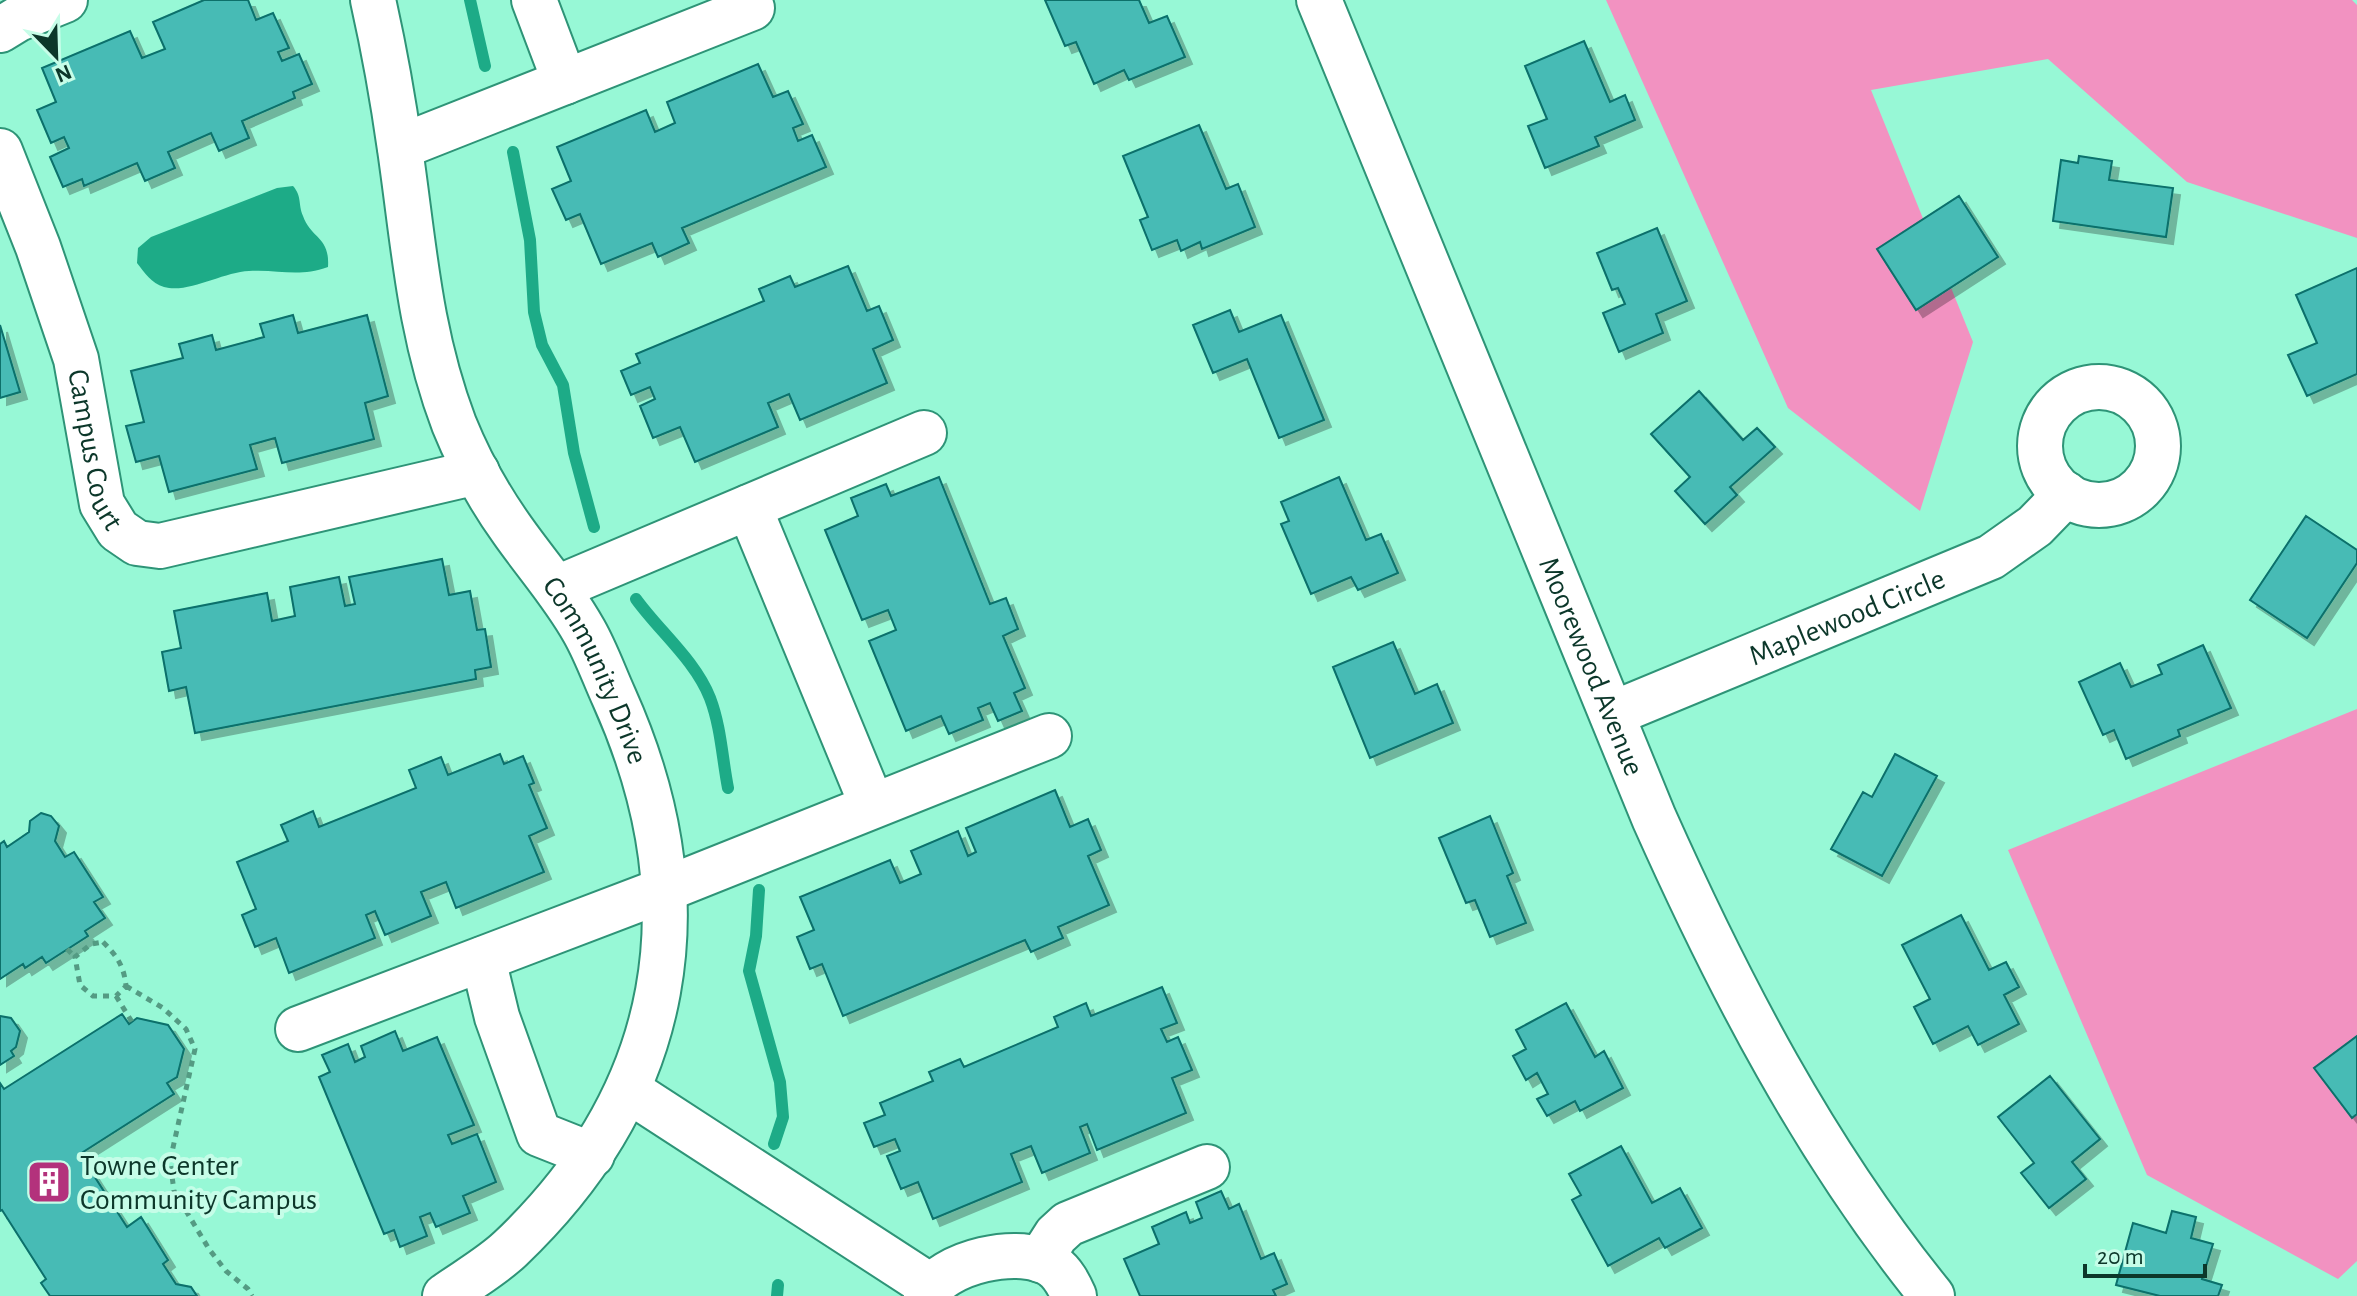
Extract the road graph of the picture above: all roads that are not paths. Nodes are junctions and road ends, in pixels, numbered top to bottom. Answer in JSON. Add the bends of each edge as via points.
{"nodes":[{"id":1,"x":65,"y":0,"type":"edge"},
{"id":2,"x":373,"y":0,"type":"edge"},
{"id":3,"x":534,"y":0,"type":"edge"},
{"id":4,"x":1319,"y":0,"type":"edge"},
{"id":5,"x":752,"y":8,"type":"dead end"},
{"id":6,"x":0,"y":30,"type":"edge"},
{"id":7,"x":565,"y":82,"type":"junction"},
{"id":8,"x":400,"y":147,"type":"junction"},
{"id":9,"x":0,"y":151,"type":"edge"},
{"id":10,"x":924,"y":433,"type":"dead end"},
{"id":11,"x":477,"y":472,"type":"junction"},
{"id":12,"x":2066,"y":494,"type":"dead end"},
{"id":13,"x":749,"y":507,"type":"junction"},
{"id":14,"x":557,"y":588,"type":"junction"},
{"id":15,"x":1612,"y":714,"type":"junction"},
{"id":16,"x":1049,"y":736,"type":"dead end"},
{"id":17,"x":872,"y":805,"type":"junction"},
{"id":18,"x":666,"y":889,"type":"junction"},
{"id":19,"x":483,"y":959,"type":"junction"},
{"id":20,"x":298,"y":1029,"type":"dead end"},
{"id":21,"x":628,"y":1090,"type":"junction"},
{"id":22,"x":592,"y":1155,"type":"junction"},
{"id":23,"x":1207,"y":1167,"type":"dead end"},
{"id":24,"x":1040,"y":1260,"type":"junction"},
{"id":25,"x":928,"y":1291,"type":"edge"},
{"id":26,"x":445,"y":1296,"type":"edge"},
{"id":27,"x":1074,"y":1296,"type":"edge"},
{"id":28,"x":1932,"y":1296,"type":"edge"}],
"edges":[{"from":1,"to":6,"type":"street"},
{"from":2,"to":8,"type":"street","name":"Community Drive"},
{"from":3,"to":7,"type":"street"},
{"from":4,"to":15,"type":"street","name":"Moorewood Avenue"},
{"from":5,"to":7,"type":"street"},
{"from":7,"to":8,"type":"street"},
{"from":8,"to":11,"type":"street","name":"Community Drive","via":[[428,345]]},
{"from":9,"to":11,"type":"street","name":"Campus Court","via":[[76,359],[102,504],[118,530],[137,543],[160,546]]},
{"from":10,"to":13,"type":"street"},
{"from":11,"to":14,"type":"street","name":"Community Drive"},
{"from":12,"to":15,"type":"street","name":"Maplewood Circle","via":[[2035,526],[1991,557]]},
{"from":13,"to":14,"type":"street"},
{"from":13,"to":17,"type":"street"},
{"from":14,"to":18,"type":"street","name":"Community Drive","via":[[586,634],[629,731],[654,806]]},
{"from":15,"to":28,"type":"street","name":"Moorewood Avenue","via":[[1740,1000],[1828,1149]]},
{"from":16,"to":17,"type":"street"},
{"from":17,"to":18,"type":"street"},
{"from":18,"to":19,"type":"street"},
{"from":18,"to":21,"type":"street","name":"Community Drive","via":[[659,985]]},
{"from":19,"to":20,"type":"street"},
{"from":19,"to":22,"type":"street","via":[[497,1017],[539,1134]]},
{"from":21,"to":22,"type":"street","name":"Community Drive"},
{"from":21,"to":25,"type":"street"},
{"from":22,"to":26,"type":"street","name":"Community Drive","via":[[508,1251]]},
{"from":23,"to":24,"type":"street","via":[[1068,1224]]},
{"from":24,"to":25,"type":"street","via":[[1011,1254],[985,1259],[947,1275]]},
{"from":24,"to":27,"type":"street","via":[[1052,1265]]}]}
